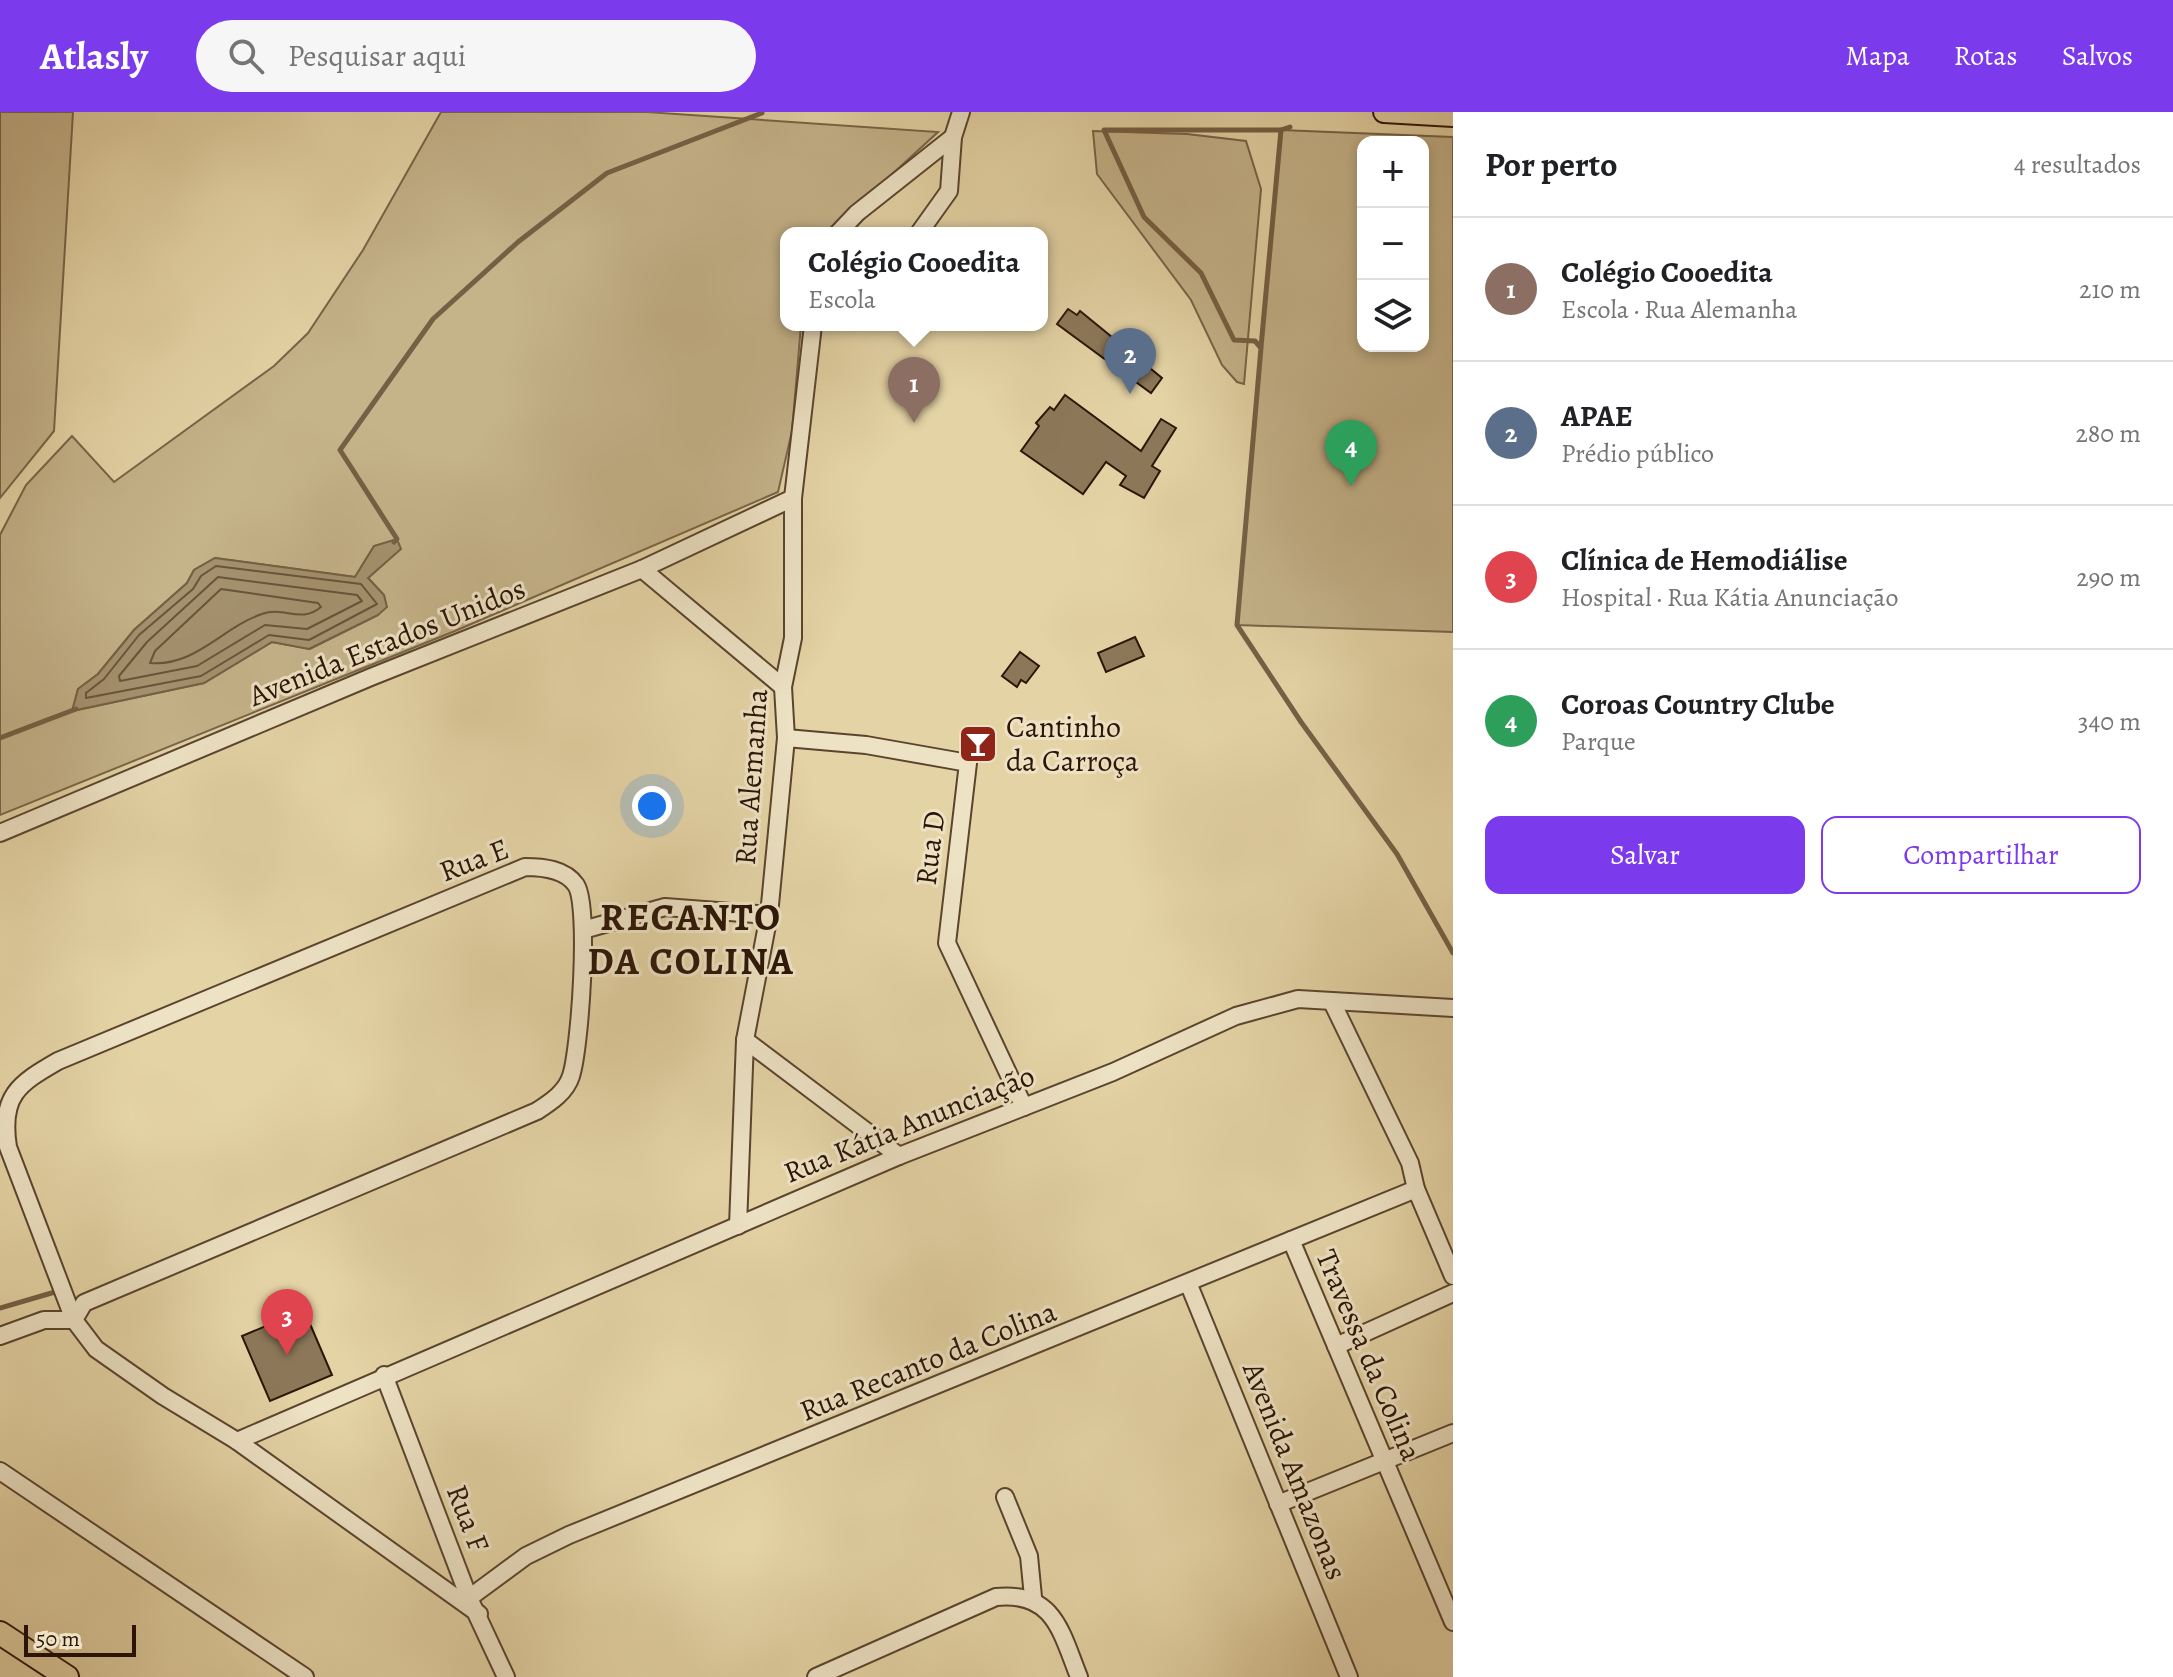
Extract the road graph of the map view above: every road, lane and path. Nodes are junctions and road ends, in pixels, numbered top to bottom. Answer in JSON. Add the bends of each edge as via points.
{"nodes":[{"id":1,"x":961,"y":112,"type":"edge"},
{"id":2,"x":1384,"y":112,"type":"edge"},
{"id":3,"x":1453,"y":116,"type":"edge"},
{"id":4,"x":953,"y":137,"type":"junction"},
{"id":5,"x":844,"y":227,"type":"edge"},
{"id":6,"x":923,"y":227,"type":"edge"},
{"id":7,"x":814,"y":331,"type":"edge"},
{"id":8,"x":793,"y":498,"type":"junction"},
{"id":9,"x":642,"y":569,"type":"junction"},
{"id":10,"x":783,"y":687,"type":"junction"},
{"id":11,"x":786,"y":738,"type":"junction"},
{"id":12,"x":0,"y":833,"type":"edge"},
{"id":13,"x":769,"y":915,"type":"junction"},
{"id":14,"x":583,"y":930,"type":"junction"},
{"id":15,"x":1332,"y":1002,"type":"junction"},
{"id":16,"x":1453,"y":1008,"type":"edge"},
{"id":17,"x":745,"y":1040,"type":"junction"},
{"id":18,"x":1024,"y":1107,"type":"junction"},
{"id":19,"x":899,"y":1156,"type":"junction"},
{"id":20,"x":1416,"y":1189,"type":"junction"},
{"id":21,"x":738,"y":1226,"type":"junction"},
{"id":22,"x":1291,"y":1240,"type":"junction"},
{"id":23,"x":1453,"y":1276,"type":"edge"},
{"id":24,"x":1189,"y":1285,"type":"junction"},
{"id":25,"x":1453,"y":1293,"type":"edge"},
{"id":26,"x":74,"y":1320,"type":"junction"},
{"id":27,"x":0,"y":1336,"type":"edge"},
{"id":28,"x":1336,"y":1346,"type":"junction"},
{"id":29,"x":384,"y":1375,"type":"junction"},
{"id":30,"x":1453,"y":1433,"type":"edge"},
{"id":31,"x":237,"y":1441,"type":"junction"},
{"id":32,"x":1382,"y":1462,"type":"junction"},
{"id":33,"x":0,"y":1471,"type":"edge"},
{"id":34,"x":1005,"y":1497,"type":"dead end"},
{"id":35,"x":1278,"y":1504,"type":"junction"},
{"id":36,"x":1033,"y":1597,"type":"junction"},
{"id":37,"x":469,"y":1598,"type":"junction"},
{"id":38,"x":479,"y":1614,"type":"junction"},
{"id":39,"x":1453,"y":1622,"type":"edge"},
{"id":40,"x":0,"y":1633,"type":"edge"},
{"id":41,"x":67,"y":1677,"type":"edge"},
{"id":42,"x":305,"y":1677,"type":"edge"},
{"id":43,"x":506,"y":1677,"type":"edge"},
{"id":44,"x":816,"y":1677,"type":"edge"},
{"id":45,"x":1079,"y":1677,"type":"edge"},
{"id":46,"x":1349,"y":1677,"type":"edge"}],
"edges":[{"from":1,"to":4,"type":"street"},
{"from":2,"to":3,"type":"main road"},
{"from":4,"to":5,"type":"street"},
{"from":4,"to":6,"type":"street","via":[[949,191]]},
{"from":7,"to":8,"type":"street","name":"Rua Alemanha"},
{"from":8,"to":9,"type":"street","name":"Avenida Estados Unidos"},
{"from":8,"to":10,"type":"street","name":"Rua Alemanha","via":[[793,638]]},
{"from":9,"to":10,"type":"street"},
{"from":9,"to":12,"type":"street","name":"Avenida Estados Unidos"},
{"from":10,"to":11,"type":"street","name":"Rua Alemanha"},
{"from":11,"to":13,"type":"street","name":"Rua Alemanha"},
{"from":11,"to":18,"type":"street","name":"Rua D","via":[[968,763],[947,943]]},
{"from":13,"to":14,"type":"street","via":[[665,907]]},
{"from":13,"to":17,"type":"street","name":"Rua Alemanha"},
{"from":14,"to":26,"type":"street","name":"Rua E","via":[[571,1076],[555,1099],[84,1303]]},
{"from":14,"to":26,"type":"street","name":"Rua E","via":[[581,895],[575,884],[555,871],[525,867],[58,1061],[19,1086],[5,1110],[3,1128]]},
{"from":15,"to":16,"type":"street","name":"Rua Kátia Anunciação"},
{"from":15,"to":18,"type":"street","name":"Rua Kátia Anunciação","via":[[1281,1001],[1236,1016]]},
{"from":15,"to":20,"type":"street","via":[[1410,1163]]},
{"from":17,"to":19,"type":"street"},
{"from":17,"to":21,"type":"street","name":"Rua Alemanha"},
{"from":18,"to":19,"type":"street","name":"Rua Kátia Anunciação"},
{"from":19,"to":21,"type":"street","name":"Rua Kátia Anunciação"},
{"from":20,"to":22,"type":"street","name":"Rua Recanto da Colina"},
{"from":20,"to":23,"type":"street"},
{"from":21,"to":29,"type":"street","name":"Rua Kátia Anunciação"},
{"from":22,"to":24,"type":"street","name":"Rua Recanto da Colina"},
{"from":22,"to":28,"type":"street","name":"Travessa da Colina"},
{"from":24,"to":35,"type":"street","name":"Avenida Amazonas"},
{"from":24,"to":37,"type":"street","name":"Rua Recanto da Colina","via":[[569,1535],[526,1556]]},
{"from":25,"to":28,"type":"street"},
{"from":26,"to":27,"type":"street","via":[[44,1320]]},
{"from":26,"to":31,"type":"street","via":[[96,1349],[116,1364]]},
{"from":28,"to":32,"type":"street","name":"Travessa da Colina"},
{"from":29,"to":31,"type":"street","name":"Rua Kátia Anunciação"},
{"from":29,"to":37,"type":"street","name":"Rua F"},
{"from":30,"to":32,"type":"street"},
{"from":31,"to":38,"type":"street"},
{"from":32,"to":35,"type":"street"},
{"from":32,"to":39,"type":"street","name":"Travessa da Colina"},
{"from":33,"to":42,"type":"street"},
{"from":34,"to":36,"type":"street","via":[[1029,1556]]},
{"from":35,"to":46,"type":"street","name":"Avenida Amazonas"},
{"from":36,"to":44,"type":"street","via":[[996,1597]]},
{"from":36,"to":45,"type":"street","via":[[1065,1639]]},
{"from":37,"to":38,"type":"street","name":"Rua F"},
{"from":38,"to":43,"type":"street","name":"Rua F"},
{"from":40,"to":41,"type":"highway"}]}
